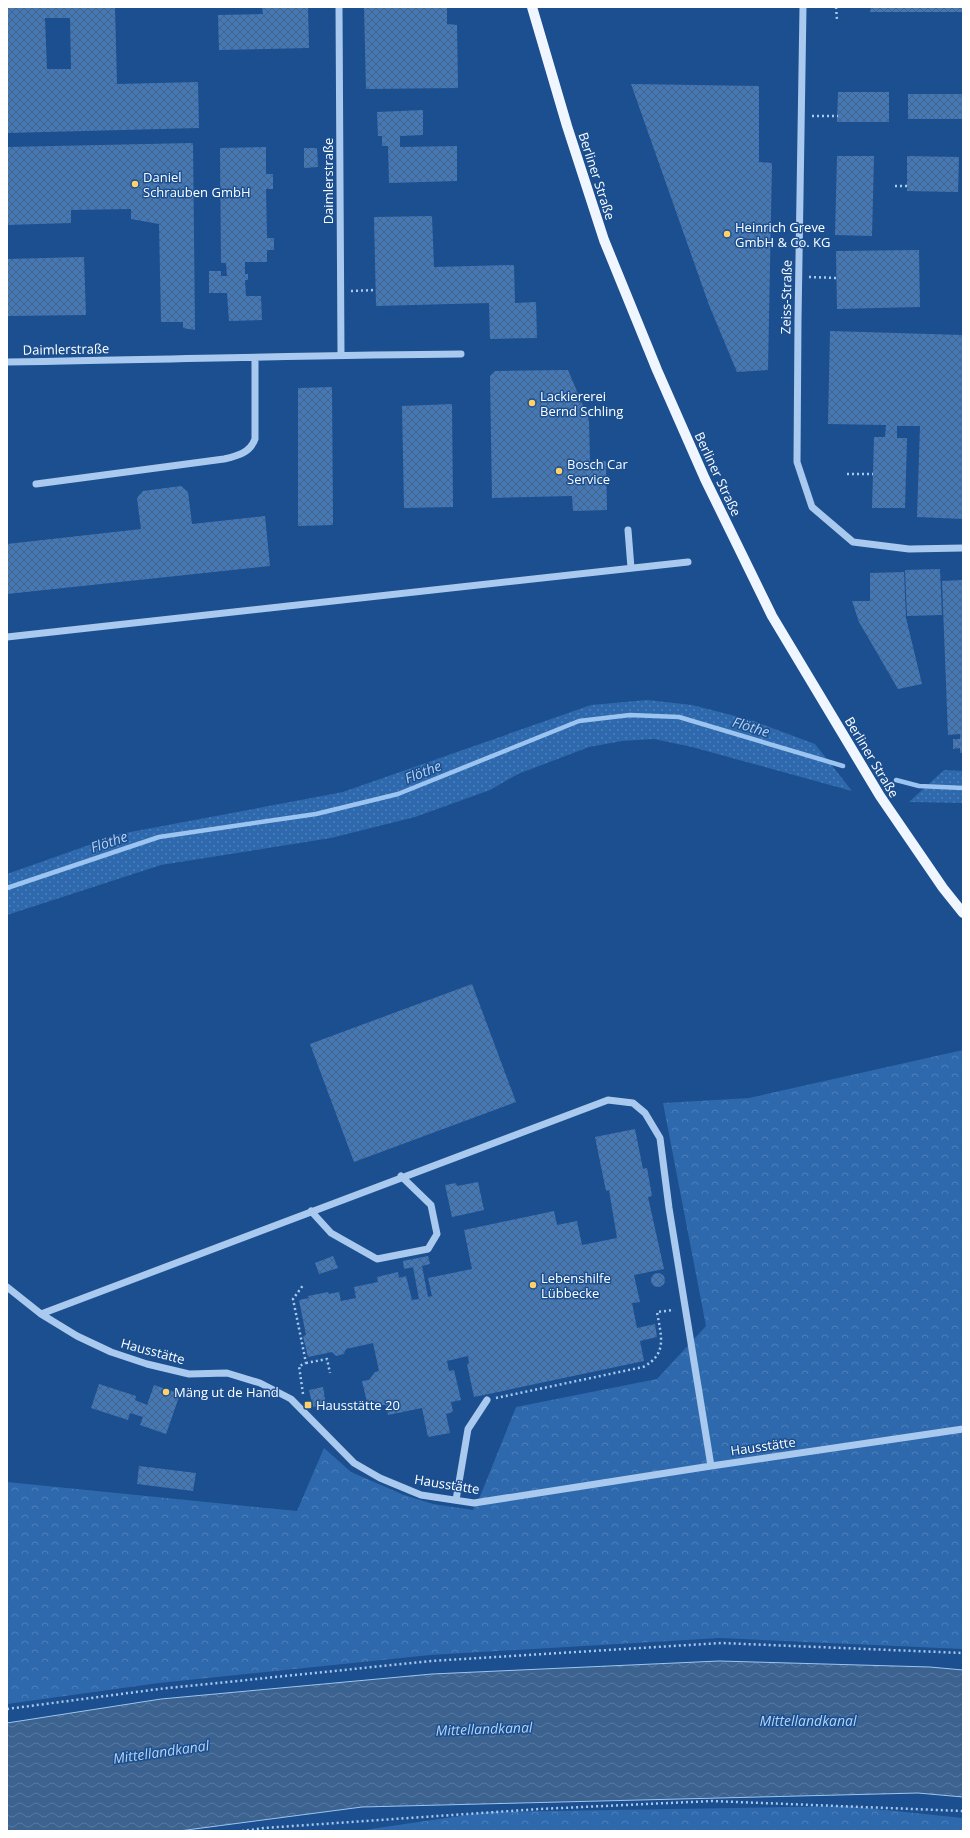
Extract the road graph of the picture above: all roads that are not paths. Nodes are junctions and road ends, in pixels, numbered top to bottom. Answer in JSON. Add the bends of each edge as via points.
{"nodes":[{"id":1,"x":339,"y":7,"type":"edge"},
{"id":2,"x":532,"y":7,"type":"edge"},
{"id":3,"x":803,"y":7,"type":"edge"},
{"id":4,"x":461,"y":354,"type":"dead end"},
{"id":5,"x":341,"y":355,"type":"junction"},
{"id":6,"x":255,"y":358,"type":"junction"},
{"id":7,"x":7,"y":362,"type":"edge"},
{"id":8,"x":36,"y":484,"type":"dead end"},
{"id":9,"x":628,"y":530,"type":"dead end"},
{"id":10,"x":963,"y":548,"type":"edge"},
{"id":11,"x":688,"y":562,"type":"dead end"},
{"id":12,"x":631,"y":568,"type":"junction"},
{"id":13,"x":7,"y":637,"type":"edge"},
{"id":14,"x":963,"y":913,"type":"edge"},
{"id":15,"x":401,"y":1176,"type":"junction"},
{"id":16,"x":311,"y":1211,"type":"junction"},
{"id":17,"x":7,"y":1287,"type":"edge"},
{"id":18,"x":41,"y":1314,"type":"junction"},
{"id":19,"x":487,"y":1400,"type":"road end"},
{"id":20,"x":963,"y":1429,"type":"edge"},
{"id":21,"x":711,"y":1466,"type":"junction"},
{"id":22,"x":456,"y":1500,"type":"junction"}],
"edges":[{"from":1,"to":5,"type":"street","name":"Daimlerstraße"},
{"from":2,"to":14,"type":"main road","name":"Berliner Straße","via":[[604,240],[705,479],[772,616],[880,796]]},
{"from":3,"to":10,"type":"street","name":"Zeiss-Straße","via":[[797,462],[812,507],[854,542],[909,549]]},
{"from":4,"to":5,"type":"street","name":"Daimlerstraße"},
{"from":5,"to":6,"type":"street","name":"Daimlerstraße"},
{"from":6,"to":7,"type":"street","name":"Daimlerstraße"},
{"from":6,"to":8,"type":"street","via":[[255,439],[245,452],[224,459]]},
{"from":9,"to":12,"type":"street"},
{"from":11,"to":12,"type":"street"},
{"from":12,"to":13,"type":"street"},
{"from":15,"to":16,"type":"street"},
{"from":15,"to":16,"type":"street","via":[[431,1205],[437,1234],[428,1249],[377,1259],[331,1233]]},
{"from":15,"to":21,"type":"street","via":[[608,1100],[633,1103],[645,1113],[660,1138]]},
{"from":16,"to":18,"type":"street"},
{"from":17,"to":18,"type":"street","name":"Hausstätte"},
{"from":18,"to":22,"type":"street","name":"Hausstätte","via":[[77,1336],[111,1352],[147,1364],[189,1374],[226,1373],[260,1383],[291,1399],[354,1463],[380,1478],[422,1495]]},
{"from":19,"to":22,"type":"street","via":[[468,1429]]},
{"from":20,"to":21,"type":"street","name":"Hausstätte"},
{"from":21,"to":22,"type":"street","name":"Hausstätte","via":[[474,1503]]}]}
